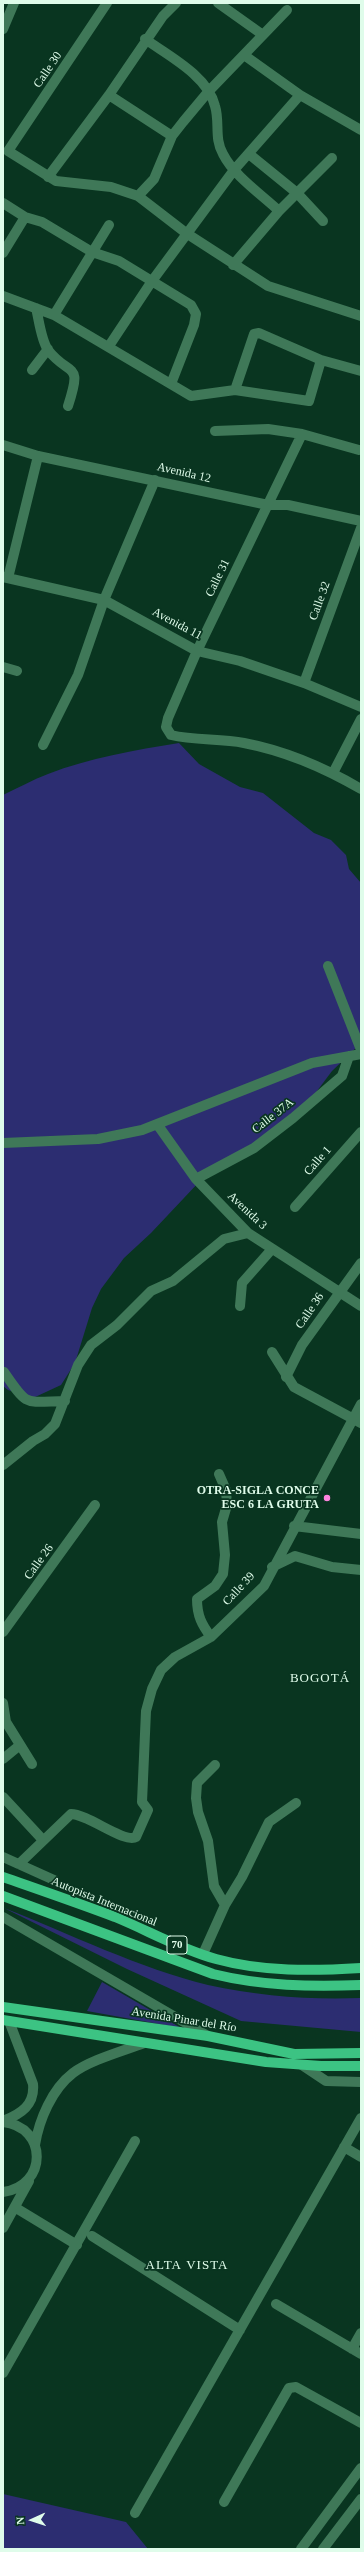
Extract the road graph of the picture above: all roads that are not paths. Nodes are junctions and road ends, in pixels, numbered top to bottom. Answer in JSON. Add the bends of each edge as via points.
{"nodes":[{"id":1,"x":14,"y":3,"type":"edge"},
{"id":2,"x":107,"y":3,"type":"edge"},
{"id":3,"x":176,"y":3,"type":"edge"},
{"id":4,"x":218,"y":3,"type":"edge"},
{"id":5,"x":287,"y":10,"type":"dead end"},
{"id":6,"x":3,"y":29,"type":"edge"},
{"id":7,"x":263,"y":35,"type":"junction"},
{"id":8,"x":145,"y":39,"type":"junction"},
{"id":9,"x":244,"y":55,"type":"junction"},
{"id":10,"x":208,"y":92,"type":"junction"},
{"id":11,"x":109,"y":95,"type":"junction"},
{"id":12,"x":300,"y":95,"type":"junction"},
{"id":13,"x":361,"y":130,"type":"edge"},
{"id":14,"x":172,"y":136,"type":"junction"},
{"id":15,"x":249,"y":154,"type":"junction"},
{"id":16,"x":332,"y":158,"type":"dead end"},
{"id":17,"x":234,"y":170,"type":"junction"},
{"id":18,"x":48,"y":177,"type":"junction"},
{"id":19,"x":297,"y":193,"type":"junction"},
{"id":20,"x":138,"y":196,"type":"junction"},
{"id":21,"x":3,"y":203,"type":"edge"},
{"id":22,"x":279,"y":211,"type":"junction"},
{"id":23,"x":25,"y":217,"type":"junction"},
{"id":24,"x":323,"y":221,"type":"dead end"},
{"id":25,"x":110,"y":225,"type":"dead end"},
{"id":26,"x":186,"y":233,"type":"junction"},
{"id":27,"x":3,"y":252,"type":"edge"},
{"id":28,"x":92,"y":252,"type":"junction"},
{"id":29,"x":233,"y":265,"type":"junction"},
{"id":30,"x":152,"y":281,"type":"junction"},
{"id":31,"x":3,"y":296,"type":"edge"},
{"id":32,"x":36,"y":308,"type":"junction"},
{"id":33,"x":54,"y":315,"type":"junction"},
{"id":34,"x":361,"y":316,"type":"edge"},
{"id":35,"x":109,"y":346,"type":"junction"},
{"id":36,"x":48,"y":349,"type":"junction"},
{"id":37,"x":321,"y":360,"type":"junction"},
{"id":38,"x":32,"y":370,"type":"dead end"},
{"id":39,"x":361,"y":371,"type":"edge"},
{"id":40,"x":171,"y":384,"type":"junction"},
{"id":41,"x":235,"y":390,"type":"junction"},
{"id":42,"x":68,"y":406,"type":"dead end"},
{"id":43,"x":215,"y":431,"type":"dead end"},
{"id":44,"x":302,"y":434,"type":"junction"},
{"id":45,"x":3,"y":445,"type":"edge"},
{"id":46,"x":359,"y":450,"type":"dead end"},
{"id":47,"x":38,"y":456,"type":"junction"},
{"id":48,"x":155,"y":480,"type":"junction"},
{"id":49,"x":268,"y":505,"type":"junction"},
{"id":50,"x":361,"y":520,"type":"edge"},
{"id":51,"x":361,"y":528,"type":"edge"},
{"id":52,"x":5,"y":577,"type":"edge"},
{"id":53,"x":104,"y":600,"type":"junction"},
{"id":54,"x":197,"y":651,"type":"junction"},
{"id":55,"x":3,"y":667,"type":"edge"},
{"id":56,"x":17,"y":671,"type":"dead end"},
{"id":57,"x":304,"y":683,"type":"junction"},
{"id":58,"x":361,"y":707,"type":"edge"},
{"id":59,"x":361,"y":719,"type":"edge"},
{"id":60,"x":44,"y":745,"type":"dead end"},
{"id":61,"x":333,"y":773,"type":"junction"},
{"id":62,"x":361,"y":789,"type":"edge"},
{"id":63,"x":328,"y":966,"type":"dead end"},
{"id":64,"x":361,"y":1050,"type":"edge"},
{"id":65,"x":361,"y":1054,"type":"edge"},
{"id":66,"x":349,"y":1056,"type":"junction"},
{"id":67,"x":157,"y":1124,"type":"junction"},
{"id":68,"x":361,"y":1132,"type":"edge"},
{"id":69,"x":3,"y":1143,"type":"edge"},
{"id":70,"x":196,"y":1179,"type":"junction"},
{"id":71,"x":295,"y":1207,"type":"dead end"},
{"id":72,"x":248,"y":1233,"type":"junction"},
{"id":73,"x":272,"y":1248,"type":"junction"},
{"id":74,"x":361,"y":1263,"type":"edge"},
{"id":75,"x":338,"y":1292,"type":"junction"},
{"id":76,"x":240,"y":1306,"type":"dead end"},
{"id":77,"x":361,"y":1306,"type":"edge"},
{"id":78,"x":272,"y":1352,"type":"dead end"},
{"id":79,"x":4,"y":1372,"type":"edge"},
{"id":80,"x":286,"y":1377,"type":"junction"},
{"id":81,"x":65,"y":1402,"type":"junction"},
{"id":82,"x":361,"y":1404,"type":"edge"},
{"id":83,"x":357,"y":1421,"type":"edge"},
{"id":84,"x":3,"y":1465,"type":"edge"},
{"id":85,"x":219,"y":1474,"type":"dead end"},
{"id":86,"x":94,"y":1505,"type":"dead end"},
{"id":87,"x":294,"y":1526,"type":"junction"},
{"id":88,"x":361,"y":1534,"type":"edge"},
{"id":89,"x":272,"y":1567,"type":"junction"},
{"id":90,"x":361,"y":1570,"type":"edge"},
{"id":91,"x":3,"y":1632,"type":"edge"},
{"id":92,"x":211,"y":1637,"type":"junction"},
{"id":93,"x":3,"y":1703,"type":"edge"},
{"id":94,"x":20,"y":1745,"type":"junction"},
{"id":95,"x":3,"y":1759,"type":"edge"},
{"id":96,"x":32,"y":1764,"type":"dead end"},
{"id":97,"x":215,"y":1765,"type":"dead end"},
{"id":98,"x":3,"y":1796,"type":"edge"},
{"id":99,"x":296,"y":1803,"type":"dead end"},
{"id":100,"x":42,"y":1839,"type":"junction"},
{"id":101,"x":3,"y":1857,"type":"edge"},
{"id":102,"x":19,"y":1864,"type":"junction"},
{"id":103,"x":3,"y":1877,"type":"edge"},
{"id":104,"x":54,"y":1880,"type":"dead end"},
{"id":105,"x":3,"y":1896,"type":"edge"},
{"id":106,"x":225,"y":1905,"type":"junction"},
{"id":107,"x":3,"y":1917,"type":"edge"},
{"id":108,"x":203,"y":1954,"type":"junction"},
{"id":109,"x":361,"y":1968,"type":"edge"},
{"id":110,"x":361,"y":1985,"type":"edge"},
{"id":111,"x":3,"y":2007,"type":"edge"},
{"id":112,"x":6,"y":2021,"type":"edge"},
{"id":113,"x":208,"y":2036,"type":"junction"},
{"id":114,"x":144,"y":2043,"type":"junction"},
{"id":115,"x":361,"y":2053,"type":"edge"},
{"id":116,"x":302,"y":2066,"type":"junction"},
{"id":117,"x":361,"y":2066,"type":"edge"},
{"id":118,"x":361,"y":2082,"type":"edge"},
{"id":119,"x":361,"y":2118,"type":"edge"},
{"id":120,"x":3,"y":2122,"type":"edge"},
{"id":121,"x":135,"y":2141,"type":"dead end"},
{"id":122,"x":35,"y":2145,"type":"junction"},
{"id":123,"x":344,"y":2147,"type":"junction"},
{"id":124,"x":361,"y":2157,"type":"edge"},
{"id":125,"x":30,"y":2178,"type":"junction"},
{"id":126,"x":3,"y":2192,"type":"edge"},
{"id":127,"x":16,"y":2208,"type":"junction"},
{"id":128,"x":3,"y":2228,"type":"edge"},
{"id":129,"x":92,"y":2236,"type":"dead end"},
{"id":130,"x":77,"y":2245,"type":"junction"},
{"id":131,"x":276,"y":2304,"type":"dead end"},
{"id":132,"x":240,"y":2330,"type":"junction"},
{"id":133,"x":361,"y":2333,"type":"edge"},
{"id":134,"x":357,"y":2351,"type":"edge"},
{"id":135,"x":3,"y":2373,"type":"edge"},
{"id":136,"x":361,"y":2423,"type":"edge"},
{"id":137,"x":361,"y":2468,"type":"edge"},
{"id":138,"x":361,"y":2499,"type":"edge"},
{"id":139,"x":224,"y":2502,"type":"dead end"},
{"id":140,"x":135,"y":2512,"type":"dead end"},
{"id":141,"x":301,"y":2549,"type":"edge"},
{"id":142,"x":323,"y":2549,"type":"edge"}],
"edges":[{"from":1,"to":6,"type":"street"},
{"from":2,"to":18,"type":"street","name":"Calle 30","via":[[8,152]]},
{"from":3,"to":8,"type":"street","via":[[162,16]]},
{"from":4,"to":7,"type":"street"},
{"from":5,"to":7,"type":"street"},
{"from":7,"to":9,"type":"street"},
{"from":8,"to":10,"type":"street","via":[[202,82]]},
{"from":8,"to":11,"type":"street"},
{"from":9,"to":10,"type":"street"},
{"from":9,"to":12,"type":"street"},
{"from":10,"to":14,"type":"street"},
{"from":10,"to":17,"type":"street","via":[[216,105],[218,142],[223,155]]},
{"from":11,"to":14,"type":"street"},
{"from":11,"to":18,"type":"street"},
{"from":12,"to":13,"type":"street"},
{"from":12,"to":15,"type":"street"},
{"from":14,"to":20,"type":"street","via":[[154,179]]},
{"from":15,"to":17,"type":"street"},
{"from":15,"to":19,"type":"street"},
{"from":16,"to":19,"type":"street"},
{"from":17,"to":22,"type":"street"},
{"from":17,"to":26,"type":"street"},
{"from":18,"to":20,"type":"street","via":[[63,183],[111,187]]},
{"from":19,"to":22,"type":"street"},
{"from":19,"to":24,"type":"street"},
{"from":20,"to":26,"type":"street"},
{"from":21,"to":23,"type":"street"},
{"from":22,"to":29,"type":"street"},
{"from":23,"to":27,"type":"street"},
{"from":23,"to":28,"type":"street","via":[[42,222]]},
{"from":25,"to":28,"type":"street"},
{"from":26,"to":29,"type":"street"},
{"from":26,"to":30,"type":"street"},
{"from":28,"to":30,"type":"street","via":[[119,261]]},
{"from":28,"to":33,"type":"street"},
{"from":29,"to":34,"type":"street","via":[[268,286]]},
{"from":30,"to":35,"type":"street"},
{"from":30,"to":40,"type":"street","via":[[191,305],[196,314]]},
{"from":31,"to":32,"type":"street"},
{"from":32,"to":33,"type":"street"},
{"from":32,"to":36,"type":"street"},
{"from":33,"to":35,"type":"street"},
{"from":35,"to":40,"type":"street"},
{"from":36,"to":38,"type":"street"},
{"from":36,"to":42,"type":"street","via":[[74,373],[76,382]]},
{"from":37,"to":39,"type":"street"},
{"from":37,"to":41,"type":"street","via":[[309,401]]},
{"from":37,"to":41,"type":"street","via":[[259,333],[254,334]]},
{"from":40,"to":41,"type":"street","via":[[191,396]]},
{"from":43,"to":44,"type":"street","via":[[268,429]]},
{"from":44,"to":46,"type":"street"},
{"from":44,"to":49,"type":"street","name":"Calle 31"},
{"from":45,"to":47,"type":"street","name":"Avenida 12"},
{"from":47,"to":48,"type":"street","name":"Avenida 12"},
{"from":47,"to":52,"type":"street"},
{"from":48,"to":49,"type":"street","name":"Avenida 12"},
{"from":48,"to":53,"type":"street"},
{"from":49,"to":50,"type":"street","name":"Avenida 12","via":[[288,505]]},
{"from":49,"to":54,"type":"street","name":"Calle 31"},
{"from":51,"to":57,"type":"street","name":"Calle 32"},
{"from":52,"to":53,"type":"street","name":"Avenida 11"},
{"from":53,"to":54,"type":"street","name":"Avenida 11"},
{"from":53,"to":60,"type":"street","via":[[78,675]]},
{"from":54,"to":57,"type":"street","name":"Avenida 11","via":[[240,661]]},
{"from":54,"to":61,"type":"street","name":"Calle 31","via":[[168,718],[166,727],[171,735],[243,743],[286,754]]},
{"from":55,"to":56,"type":"street"},
{"from":57,"to":58,"type":"street","name":"Avenida 11"},
{"from":59,"to":61,"type":"street"},
{"from":61,"to":62,"type":"street"},
{"from":63,"to":64,"type":"street"},
{"from":65,"to":66,"type":"street"},
{"from":66,"to":67,"type":"street","via":[[312,1063]]},
{"from":66,"to":70,"type":"street","name":"Calle 37A","via":[[342,1076],[293,1118],[254,1148]]},
{"from":67,"to":69,"type":"street","via":[[142,1130],[98,1139]]},
{"from":67,"to":70,"type":"street","name":"Avenida 3"},
{"from":68,"to":71,"type":"street","name":"Calle 1"},
{"from":70,"to":72,"type":"street","name":"Avenida 3"},
{"from":72,"to":73,"type":"street","name":"Avenida 3"},
{"from":72,"to":81,"type":"street","via":[[224,1239],[173,1281],[151,1291],[117,1325],[90,1345],[78,1365]]},
{"from":73,"to":75,"type":"street","name":"Avenida 3"},
{"from":73,"to":76,"type":"street","via":[[242,1283]]},
{"from":74,"to":75,"type":"street","name":"Calle 36"},
{"from":75,"to":77,"type":"street","name":"Avenida 3"},
{"from":75,"to":80,"type":"street","name":"Calle 36","via":[[302,1345]]},
{"from":78,"to":80,"type":"street"},
{"from":79,"to":81,"type":"street","via":[[23,1399],[30,1402]]},
{"from":80,"to":83,"type":"street","via":[[294,1387]]},
{"from":81,"to":84,"type":"street","via":[[55,1424]]},
{"from":82,"to":83,"type":"street","name":"Calle 39"},
{"from":83,"to":87,"type":"street","name":"Calle 39"},
{"from":85,"to":92,"type":"street","via":[[226,1490],[227,1505],[222,1522],[223,1574],[215,1586],[197,1599],[197,1613]]},
{"from":86,"to":91,"type":"street","name":"Calle 26"},
{"from":87,"to":88,"type":"street"},
{"from":87,"to":89,"type":"street","name":"Calle 39"},
{"from":89,"to":90,"type":"street","via":[[295,1556],[332,1567]]},
{"from":89,"to":92,"type":"street","name":"Calle 39","via":[[264,1586]]},
{"from":92,"to":100,"type":"street","name":"Calle 39","via":[[166,1663],[152,1689],[146,1710],[142,1777],[142,1802],[148,1810],[136,1837],[127,1838],[82,1815],[71,1814]]},
{"from":93,"to":94,"type":"street","via":[[6,1722]]},
{"from":94,"to":95,"type":"street"},
{"from":94,"to":96,"type":"street"},
{"from":97,"to":106,"type":"street","via":[[197,1782],[196,1798],[208,1841],[214,1886]]},
{"from":98,"to":100,"type":"street"},
{"from":99,"to":106,"type":"street","via":[[269,1822]]},
{"from":100,"to":102,"type":"street"},
{"from":101,"to":102,"type":"street"},
{"from":102,"to":104,"type":"street"},
{"from":103,"to":108,"type":"main road","name":"Autopista Internacional","number":"70","via":[[116,1918],[173,1944]]},
{"from":105,"to":110,"type":"main road","number":"70","via":[[213,1974],[249,1982]]},
{"from":106,"to":108,"type":"street"},
{"from":107,"to":113,"type":"street"},
{"from":108,"to":109,"type":"main road","name":"Autopista Internacional","number":"70","via":[[256,1967],[302,1970]]},
{"from":111,"to":113,"type":"main road","name":"Avenida Pinar del Río"},
{"from":112,"to":114,"type":"main road"},
{"from":112,"to":120,"type":"street","via":[[33,2084],[33,2092],[24,2110]]},
{"from":113,"to":115,"type":"main road","name":"Avenida Pinar del Río","via":[[294,2054]]},
{"from":114,"to":116,"type":"main road"},
{"from":114,"to":122,"type":"street","via":[[72,2074],[50,2102],[42,2117]]},
{"from":116,"to":117,"type":"main road"},
{"from":116,"to":118,"type":"street","via":[[326,2081]]},
{"from":119,"to":123,"type":"street"},
{"from":120,"to":122,"type":"street","via":[[22,2128]]},
{"from":121,"to":130,"type":"street"},
{"from":122,"to":125,"type":"street","via":[[37,2160]]},
{"from":123,"to":124,"type":"street"},
{"from":123,"to":132,"type":"street"},
{"from":125,"to":126,"type":"street","via":[[17,2188]]},
{"from":125,"to":127,"type":"street"},
{"from":127,"to":128,"type":"street"},
{"from":127,"to":130,"type":"street"},
{"from":129,"to":132,"type":"street"},
{"from":130,"to":135,"type":"street"},
{"from":131,"to":134,"type":"street"},
{"from":132,"to":140,"type":"street"},
{"from":133,"to":134,"type":"street"},
{"from":136,"to":139,"type":"street","via":[[296,2387],[289,2388]]},
{"from":137,"to":141,"type":"street"},
{"from":138,"to":142,"type":"street"}]}
